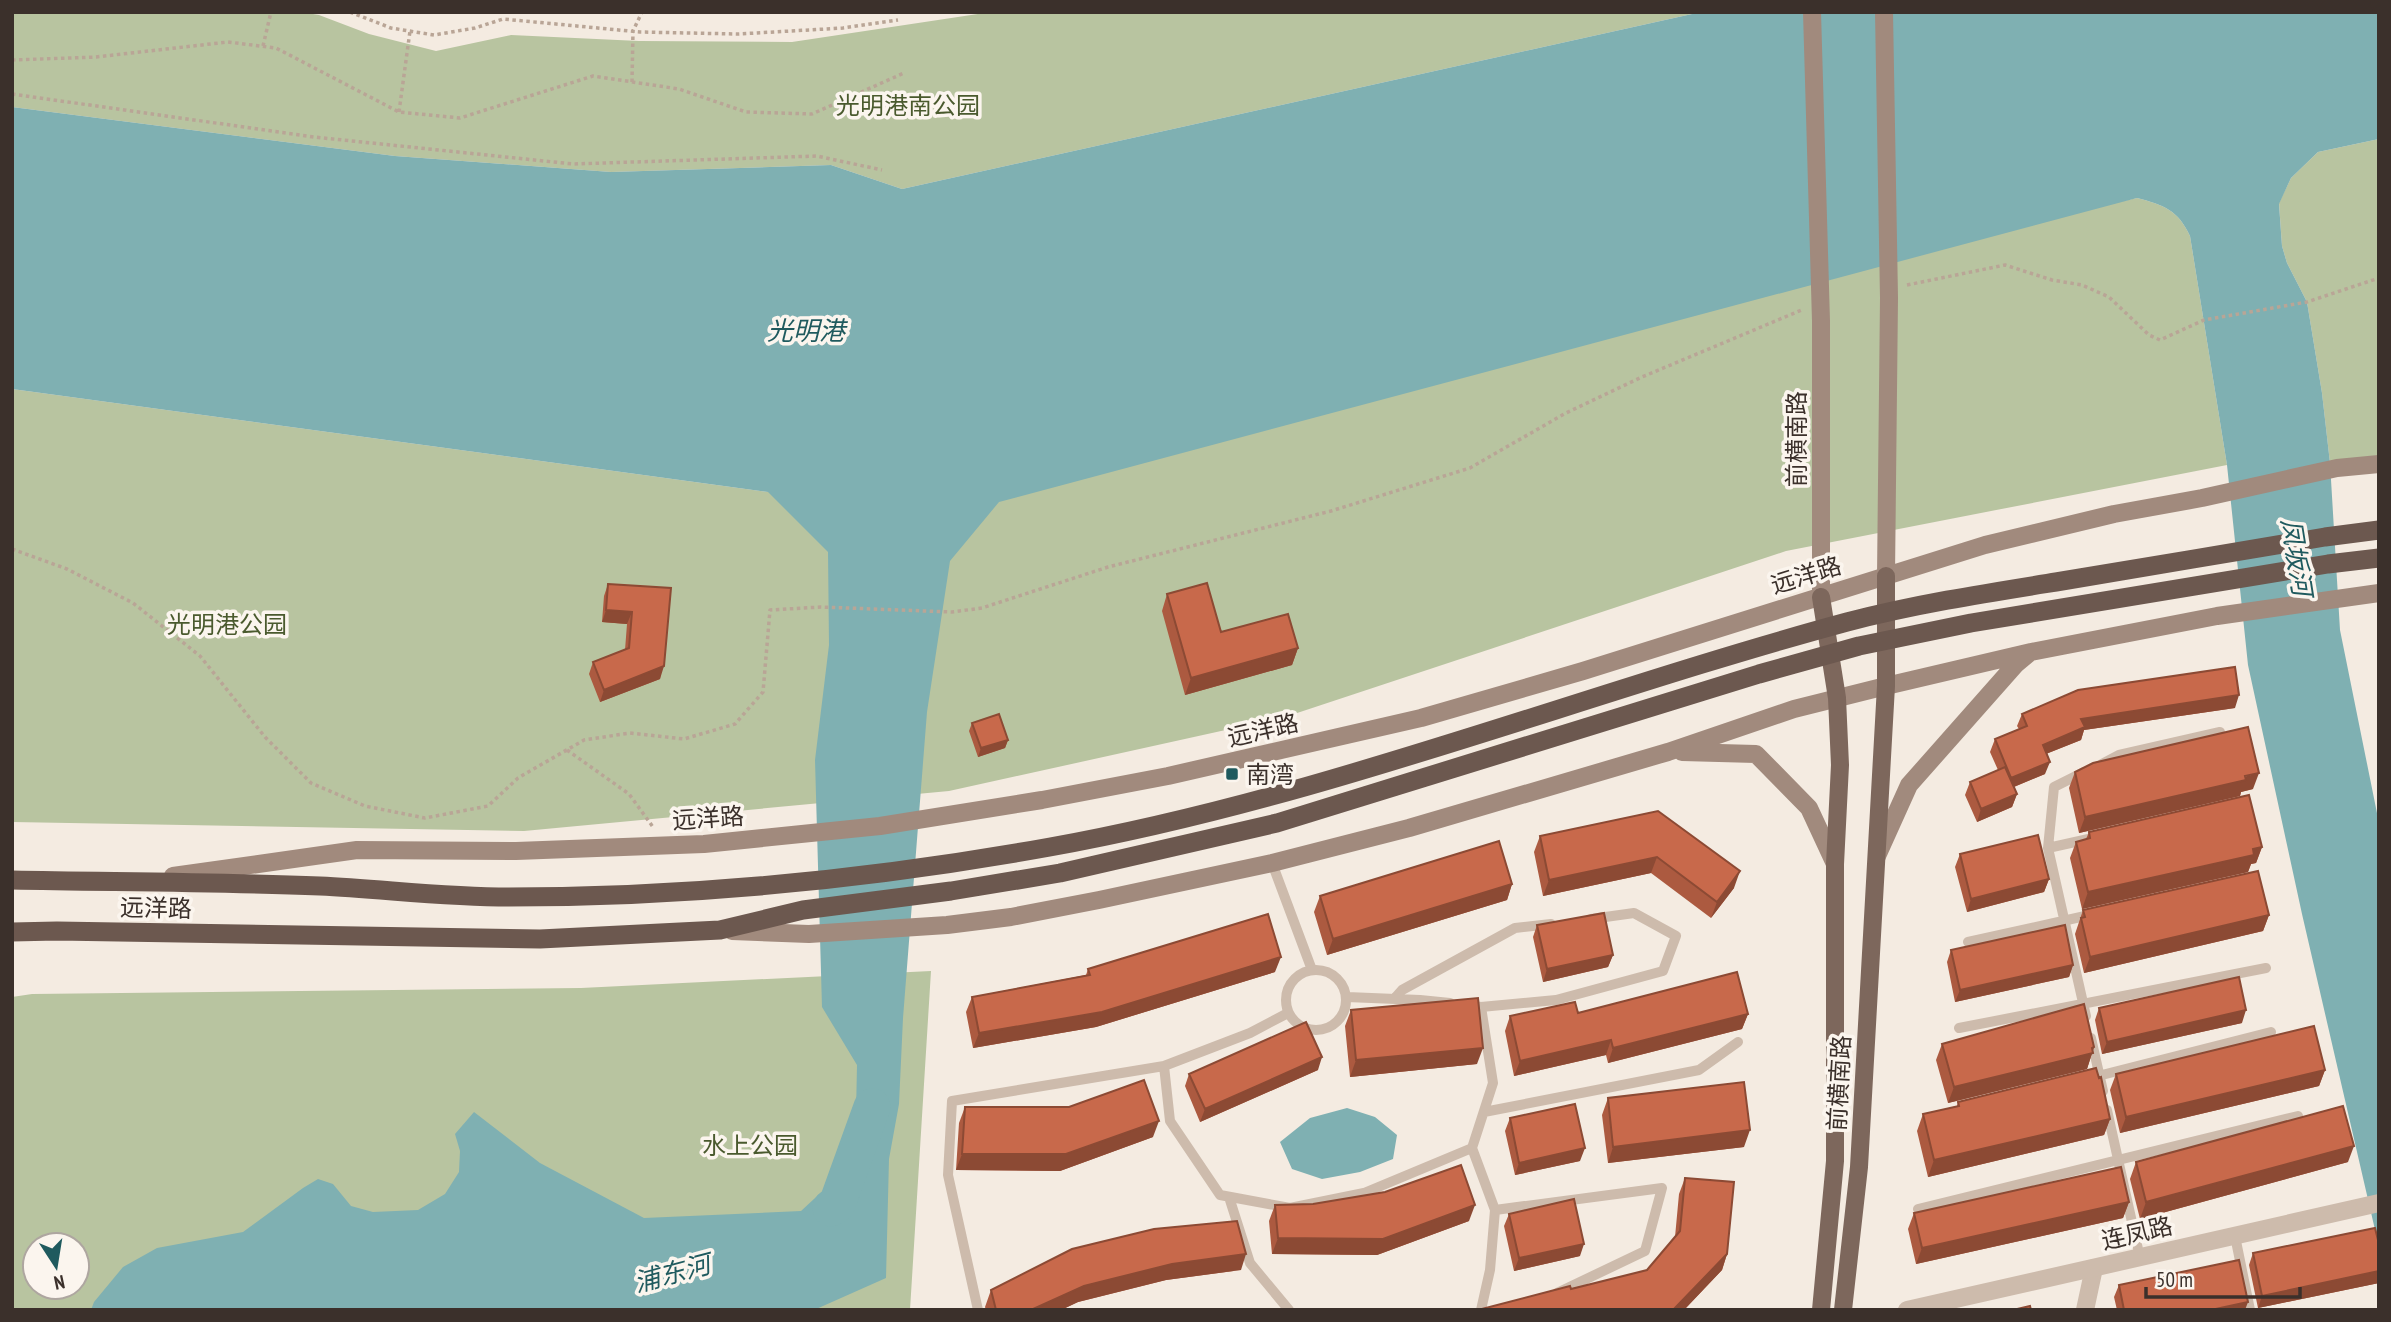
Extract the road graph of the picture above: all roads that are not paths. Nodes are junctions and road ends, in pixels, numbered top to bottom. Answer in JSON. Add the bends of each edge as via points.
{"nodes":[{"id":1,"x":1812,"y":12,"type":"edge"},
{"id":2,"x":1884,"y":12,"type":"edge"},
{"id":3,"x":2379,"y":464,"type":"edge"},
{"id":4,"x":2379,"y":530,"type":"edge"},
{"id":5,"x":2379,"y":558,"type":"edge"},
{"id":6,"x":1886,"y":576,"type":"junction"},
{"id":7,"x":2375,"y":593,"type":"edge"},
{"id":8,"x":1821,"y":597,"type":"junction"},
{"id":9,"x":2031,"y":652,"type":"junction"},
{"id":10,"x":1886,"y":686,"type":"junction"},
{"id":11,"x":1838,"y":698,"type":"junction"},
{"id":12,"x":2220,"y":732,"type":"edge"},
{"id":13,"x":1668,"y":752,"type":"junction"},
{"id":14,"x":2101,"y":836,"type":"edge"},
{"id":15,"x":2048,"y":848,"type":"junction"},
{"id":16,"x":1876,"y":859,"type":"junction"},
{"id":17,"x":1272,"y":863,"type":"junction"},
{"id":18,"x":1835,"y":864,"type":"junction"},
{"id":19,"x":12,"y":880,"type":"edge"},
{"id":20,"x":130,"y":882,"type":"junction"},
{"id":21,"x":2103,"y":912,"type":"edge"},
{"id":22,"x":1581,"y":920,"type":"edge"},
{"id":23,"x":2063,"y":921,"type":"junction"},
{"id":24,"x":1567,"y":922,"type":"edge"},
{"id":25,"x":720,"y":930,"type":"junction"},
{"id":26,"x":12,"y":932,"type":"edge"},
{"id":27,"x":1968,"y":942,"type":"dead end"},
{"id":28,"x":2266,"y":968,"type":"dead end"},
{"id":29,"x":1312,"y":970,"type":"junction"},
{"id":30,"x":1346,"y":997,"type":"junction"},
{"id":31,"x":1394,"y":999,"type":"junction"},
{"id":32,"x":2083,"y":1003,"type":"junction"},
{"id":33,"x":1481,"y":1007,"type":"junction"},
{"id":34,"x":1288,"y":1013,"type":"junction"},
{"id":35,"x":1959,"y":1028,"type":"dead end"},
{"id":36,"x":2271,"y":1032,"type":"dead end"},
{"id":37,"x":1738,"y":1042,"type":"dead end"},
{"id":38,"x":1164,"y":1066,"type":"junction"},
{"id":39,"x":2099,"y":1075,"type":"junction"},
{"id":40,"x":2086,"y":1078,"type":"edge"},
{"id":41,"x":1484,"y":1112,"type":"junction"},
{"id":42,"x":2298,"y":1116,"type":"edge"},
{"id":43,"x":1472,"y":1148,"type":"junction"},
{"id":44,"x":2118,"y":1160,"type":"junction"},
{"id":45,"x":1229,"y":1197,"type":"junction"},
{"id":46,"x":2379,"y":1203,"type":"edge"},
{"id":47,"x":1918,"y":1209,"type":"edge"},
{"id":48,"x":1494,"y":1210,"type":"junction"},
{"id":49,"x":2235,"y":1236,"type":"junction"},
{"id":50,"x":2140,"y":1258,"type":"junction"},
{"id":51,"x":2094,"y":1268,"type":"junction"},
{"id":52,"x":1540,"y":1299,"type":"edge"},
{"id":53,"x":978,"y":1310,"type":"edge"},
{"id":54,"x":1289,"y":1310,"type":"edge"},
{"id":55,"x":1481,"y":1310,"type":"edge"},
{"id":56,"x":1821,"y":1310,"type":"edge"},
{"id":57,"x":1843,"y":1310,"type":"edge"},
{"id":58,"x":1907,"y":1310,"type":"edge"},
{"id":59,"x":2085,"y":1310,"type":"edge"},
{"id":60,"x":2249,"y":1310,"type":"edge"}],
"edges":[{"from":1,"to":8,"type":"main road","name":"前横南路"},
{"from":2,"to":6,"type":"main road","name":"前横南路","via":[[1889,298]]},
{"from":3,"to":6,"type":"main road","name":"远洋路","via":[[2337,468],[2054,527]]},
{"from":4,"to":20,"type":"highway","name":"远洋路","via":[[1968,596],[1854,620],[1368,769],[1177,820],[1001,855],[802,881],[517,897]]},
{"from":5,"to":25,"type":"highway","name":"远洋路","via":[[1971,623],[1859,646],[1264,826],[1060,873],[803,910]]},
{"from":6,"to":8,"type":"main road","name":"远洋路"},
{"from":6,"to":10,"type":"main road","name":"前横南路"},
{"from":7,"to":9,"type":"main road","name":"远洋路","via":[[2217,616]]},
{"from":8,"to":11,"type":"main road","name":"前横南路"},
{"from":8,"to":20,"type":"main road","name":"远洋路","via":[[1367,732],[1168,776],[941,817],[704,844],[516,851],[357,850]]},
{"from":9,"to":10,"type":"main road","name":"远洋路"},
{"from":9,"to":16,"type":"main road","name":"前横南路","via":[[2015,664],[1909,785]]},
{"from":10,"to":11,"type":"main road","name":"远洋路"},
{"from":10,"to":16,"type":"main road","name":"前横南路"},
{"from":11,"to":13,"type":"main road","name":"远洋路"},
{"from":11,"to":18,"type":"main road","name":"前横南路"},
{"from":12,"to":15,"type":"lane","via":[[2119,755],[2054,787]]},
{"from":13,"to":17,"type":"main road","name":"远洋路"},
{"from":13,"to":18,"type":"main road","name":"前横南路","via":[[1756,754],[1809,808]]},
{"from":14,"to":15,"type":"lane"},
{"from":15,"to":23,"type":"lane"},
{"from":16,"to":57,"type":"main road","name":"前横南路","via":[[1859,1167]]},
{"from":17,"to":25,"type":"main road","name":"远洋路","via":[[1011,917],[947,925],[809,934]]},
{"from":17,"to":29,"type":"lane"},
{"from":18,"to":56,"type":"main road","name":"前横南路","via":[[1835,1161]]},
{"from":19,"to":20,"type":"highway","name":"远洋路"},
{"from":21,"to":23,"type":"lane"},
{"from":22,"to":33,"type":"lane","via":[[1633,913],[1676,936],[1663,971],[1556,1000]]},
{"from":23,"to":27,"type":"lane"},
{"from":23,"to":32,"type":"lane"},
{"from":24,"to":31,"type":"lane","via":[[1515,928],[1402,990]]},
{"from":25,"to":26,"type":"highway","name":"远洋路","via":[[540,939]]},
{"from":28,"to":32,"type":"lane"},
{"from":29,"to":30,"type":"lane","via":[[1339,979]]},
{"from":29,"to":34,"type":"lane","via":[[1289,986]]},
{"from":30,"to":31,"type":"lane"},
{"from":30,"to":34,"type":"lane","via":[[1343,1015],[1329,1028],[1301,1027]]},
{"from":31,"to":33,"type":"lane"},
{"from":32,"to":35,"type":"lane"},
{"from":32,"to":39,"type":"lane"},
{"from":33,"to":41,"type":"lane","via":[[1493,1083]]},
{"from":34,"to":38,"type":"lane"},
{"from":36,"to":39,"type":"lane"},
{"from":37,"to":41,"type":"lane","via":[[1699,1070]]},
{"from":38,"to":45,"type":"lane","via":[[1170,1121],[1220,1195]]},
{"from":38,"to":53,"type":"lane","via":[[952,1101],[948,1175]]},
{"from":39,"to":40,"type":"lane"},
{"from":39,"to":44,"type":"lane"},
{"from":41,"to":43,"type":"lane"},
{"from":42,"to":44,"type":"lane"},
{"from":43,"to":45,"type":"lane","via":[[1352,1196],[1290,1208]]},
{"from":43,"to":48,"type":"lane"},
{"from":44,"to":47,"type":"lane"},
{"from":44,"to":50,"type":"lane"},
{"from":45,"to":54,"type":"lane","via":[[1250,1263]]},
{"from":46,"to":49,"type":"street","name":"连凤路"},
{"from":48,"to":52,"type":"lane","via":[[1662,1188],[1645,1251]]},
{"from":48,"to":55,"type":"lane","via":[[1490,1270]]},
{"from":49,"to":50,"type":"street","name":"连凤路"},
{"from":49,"to":60,"type":"lane"},
{"from":50,"to":51,"type":"street","name":"连凤路"},
{"from":51,"to":58,"type":"street","name":"连凤路"},
{"from":51,"to":59,"type":"street"}]}
